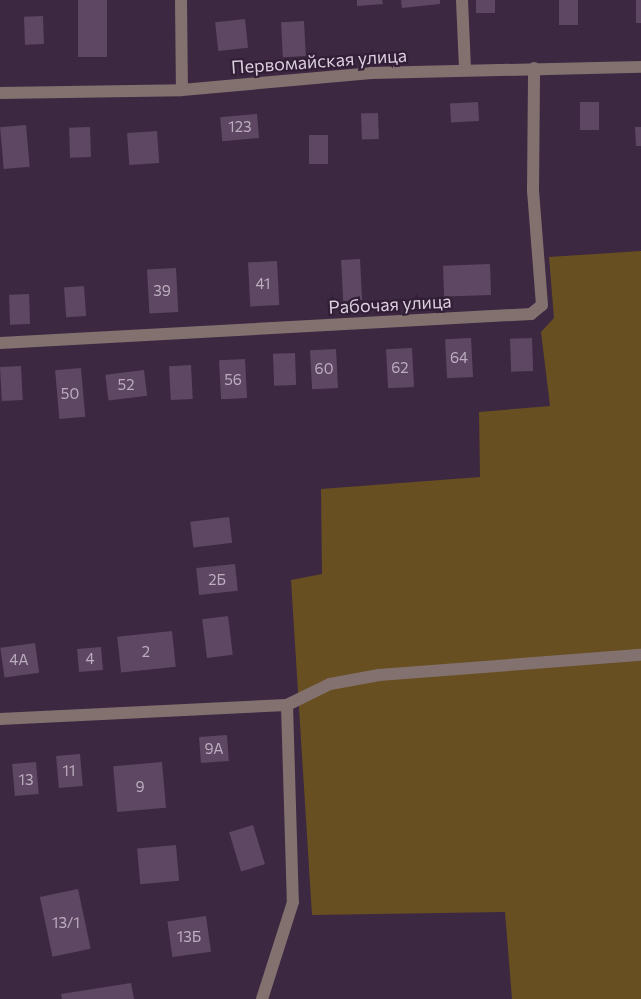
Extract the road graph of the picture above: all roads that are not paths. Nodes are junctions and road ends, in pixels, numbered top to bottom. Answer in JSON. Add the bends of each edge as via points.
{"nodes":[{"id":1,"x":181,"y":0,"type":"edge"},
{"id":2,"x":462,"y":0,"type":"edge"},
{"id":3,"x":641,"y":67,"type":"edge"},
{"id":4,"x":534,"y":68,"type":"junction"},
{"id":5,"x":465,"y":70,"type":"junction"},
{"id":6,"x":182,"y":90,"type":"junction"},
{"id":7,"x":0,"y":93,"type":"edge"},
{"id":8,"x":0,"y":343,"type":"edge"},
{"id":9,"x":641,"y":655,"type":"edge"},
{"id":10,"x":287,"y":705,"type":"junction"},
{"id":11,"x":0,"y":719,"type":"edge"},
{"id":12,"x":262,"y":999,"type":"edge"}],
"edges":[{"from":1,"to":6,"type":"street"},
{"from":2,"to":5,"type":"street"},
{"from":3,"to":4,"type":"street","name":"Первомайская улица"},
{"from":4,"to":5,"type":"street","name":"Первомайская улица"},
{"from":4,"to":8,"type":"street","name":"Рабочая улица","via":[[533,191],[542,305],[531,314]]},
{"from":5,"to":6,"type":"street","name":"Первомайская улица","via":[[371,73]]},
{"from":6,"to":7,"type":"street","name":"Первомайская улица"},
{"from":9,"to":10,"type":"street","via":[[379,675],[330,684]]},
{"from":10,"to":11,"type":"street"},
{"from":10,"to":12,"type":"street","via":[[293,902]]}]}
